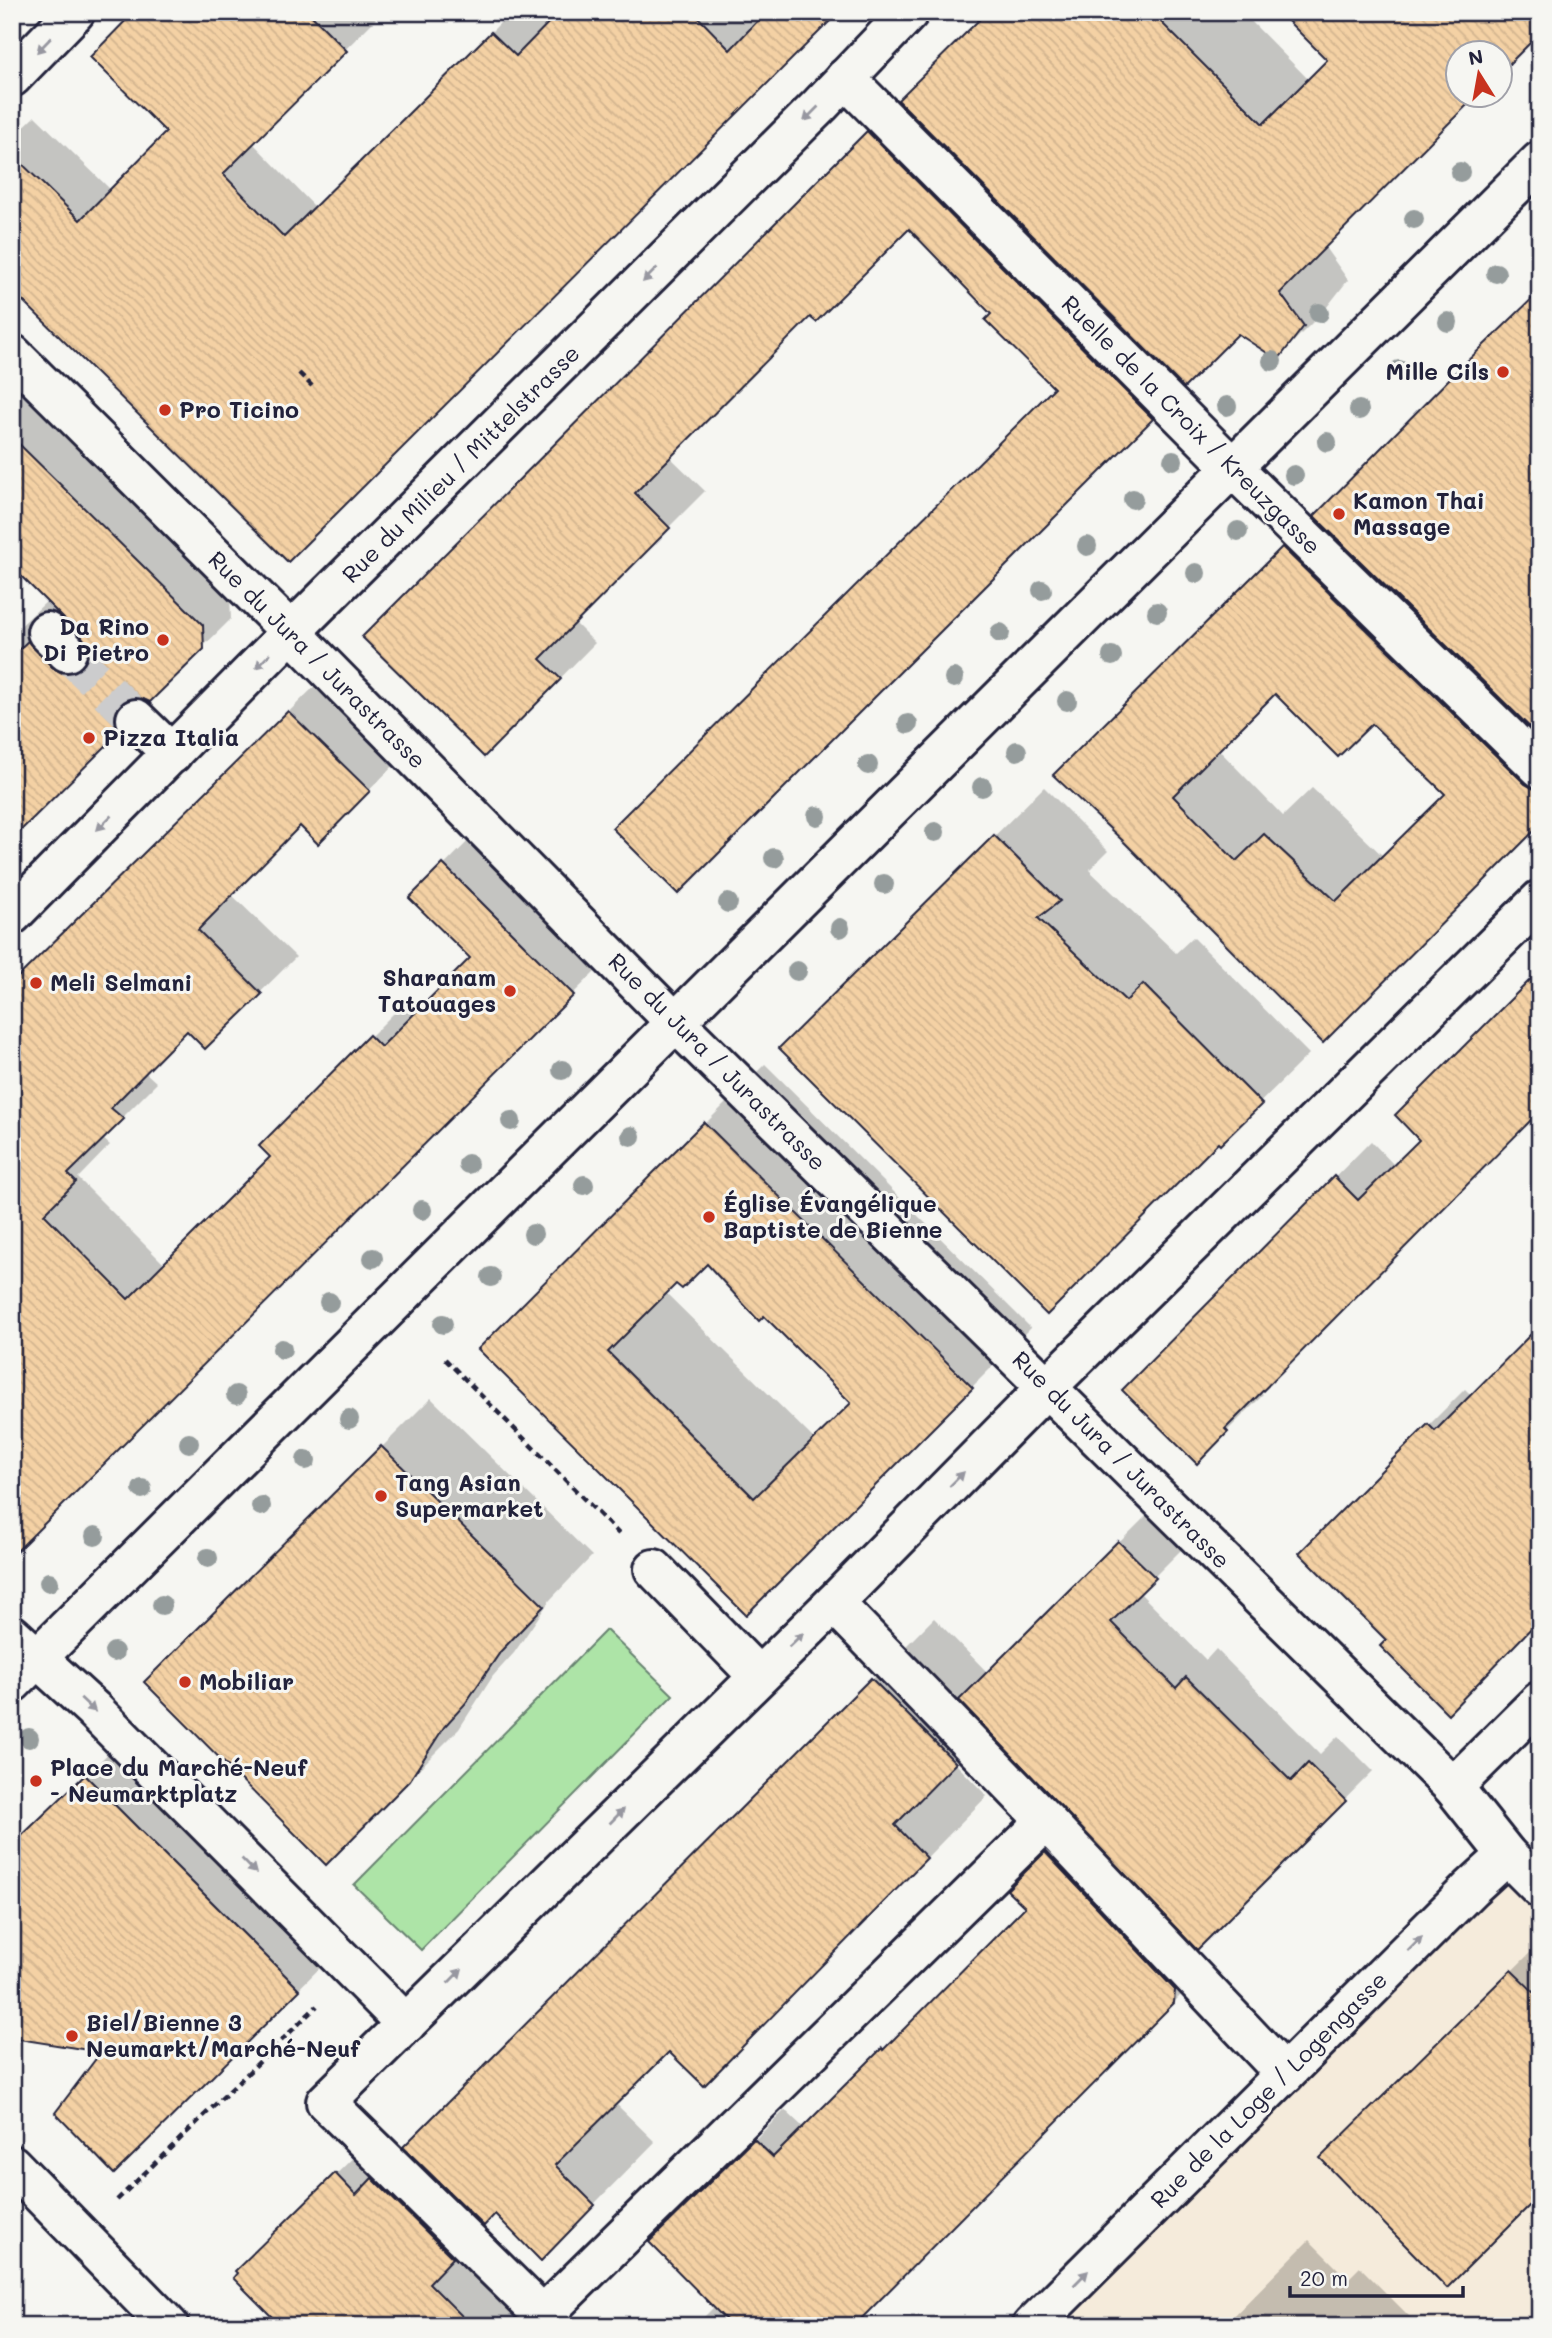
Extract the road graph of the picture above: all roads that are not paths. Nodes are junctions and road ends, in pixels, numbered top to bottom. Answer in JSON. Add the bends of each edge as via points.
{"nodes":[{"id":1,"x":75,"y":12,"type":"edge"},
{"id":2,"x":909,"y":12,"type":"edge"},
{"id":3,"x":12,"y":77,"type":"edge"},
{"id":4,"x":845,"y":78,"type":"junction"},
{"id":5,"x":1540,"y":161,"type":"edge"},
{"id":6,"x":12,"y":354,"type":"edge"},
{"id":7,"x":1233,"y":468,"type":"junction"},
{"id":8,"x":291,"y":632,"type":"junction"},
{"id":9,"x":136,"y":719,"type":"tunnel mouth"},
{"id":10,"x":172,"y":754,"type":"junction"},
{"id":11,"x":1540,"y":768,"type":"edge"},
{"id":12,"x":1540,"y":900,"type":"edge"},
{"id":13,"x":12,"y":915,"type":"edge"},
{"id":14,"x":676,"y":1023,"type":"junction"},
{"id":15,"x":1047,"y":1387,"type":"junction"},
{"id":16,"x":654,"y":1569,"type":"road end"},
{"id":17,"x":834,"y":1603,"type":"junction"},
{"id":18,"x":21,"y":1659,"type":"edge"},
{"id":19,"x":758,"y":1676,"type":"junction"},
{"id":20,"x":1540,"y":1702,"type":"edge"},
{"id":21,"x":1453,"y":1787,"type":"junction"},
{"id":22,"x":1046,"y":1821,"type":"junction"},
{"id":23,"x":1507,"y":1855,"type":"junction"},
{"id":24,"x":1540,"y":1888,"type":"edge"},
{"id":25,"x":406,"y":2025,"type":"junction"},
{"id":26,"x":1285,"y":2074,"type":"junction"},
{"id":27,"x":12,"y":2165,"type":"edge"},
{"id":28,"x":548,"y":2321,"type":"edge"},
{"id":29,"x":162,"y":2323,"type":"edge"},
{"id":30,"x":1032,"y":2326,"type":"edge"}],
"edges":[{"from":1,"to":3,"type":"street","one_way":true},
{"from":2,"to":4,"type":"street","name":"Rue du Milieu / Mittelstrasse"},
{"from":4,"to":7,"type":"street","name":"Ruelle de la Croix / Kreuzgasse"},
{"from":4,"to":8,"type":"street","name":"Rue du Milieu / Mittelstrasse","one_way":true},
{"from":5,"to":7,"type":"street"},
{"from":6,"to":8,"type":"street","name":"Rue du Jura / Jurastrasse"},
{"from":7,"to":11,"type":"street","name":"Ruelle de la Croix / Kreuzgasse"},
{"from":7,"to":14,"type":"street"},
{"from":8,"to":10,"type":"street","name":"Rue du Milieu / Mittelstrasse","one_way":true},
{"from":8,"to":14,"type":"street","name":"Rue du Jura / Jurastrasse"},
{"from":9,"to":10,"type":"street"},
{"from":10,"to":13,"type":"street","name":"Rue du Milieu / Mittelstrasse","one_way":true},
{"from":12,"to":15,"type":"street"},
{"from":14,"to":15,"type":"street","name":"Rue du Jura / Jurastrasse"},
{"from":14,"to":18,"type":"street"},
{"from":17,"to":15,"type":"street","one_way":true},
{"from":15,"to":21,"type":"street","name":"Rue du Jura / Jurastrasse"},
{"from":16,"to":19,"type":"street"},
{"from":19,"to":17,"type":"street","one_way":true},
{"from":17,"to":22,"type":"street"},
{"from":18,"to":25,"type":"street","one_way":true,"via":[[93,1709]]},
{"from":25,"to":19,"type":"street","one_way":true},
{"from":20,"to":21,"type":"street"},
{"from":21,"to":23,"type":"street","name":"Rue du Jura / Jurastrasse"},
{"from":22,"to":26,"type":"street"},
{"from":22,"to":28,"type":"street"},
{"from":23,"to":24,"type":"street","name":"Rue du Jura / Jurastrasse"},
{"from":26,"to":23,"type":"street","name":"Rue de la Loge / Logengasse","one_way":true},
{"from":25,"to":28,"type":"street","via":[[326,2102]]},
{"from":30,"to":26,"type":"street","name":"Rue de la Loge / Logengasse","one_way":true},
{"from":27,"to":29,"type":"street"}]}
